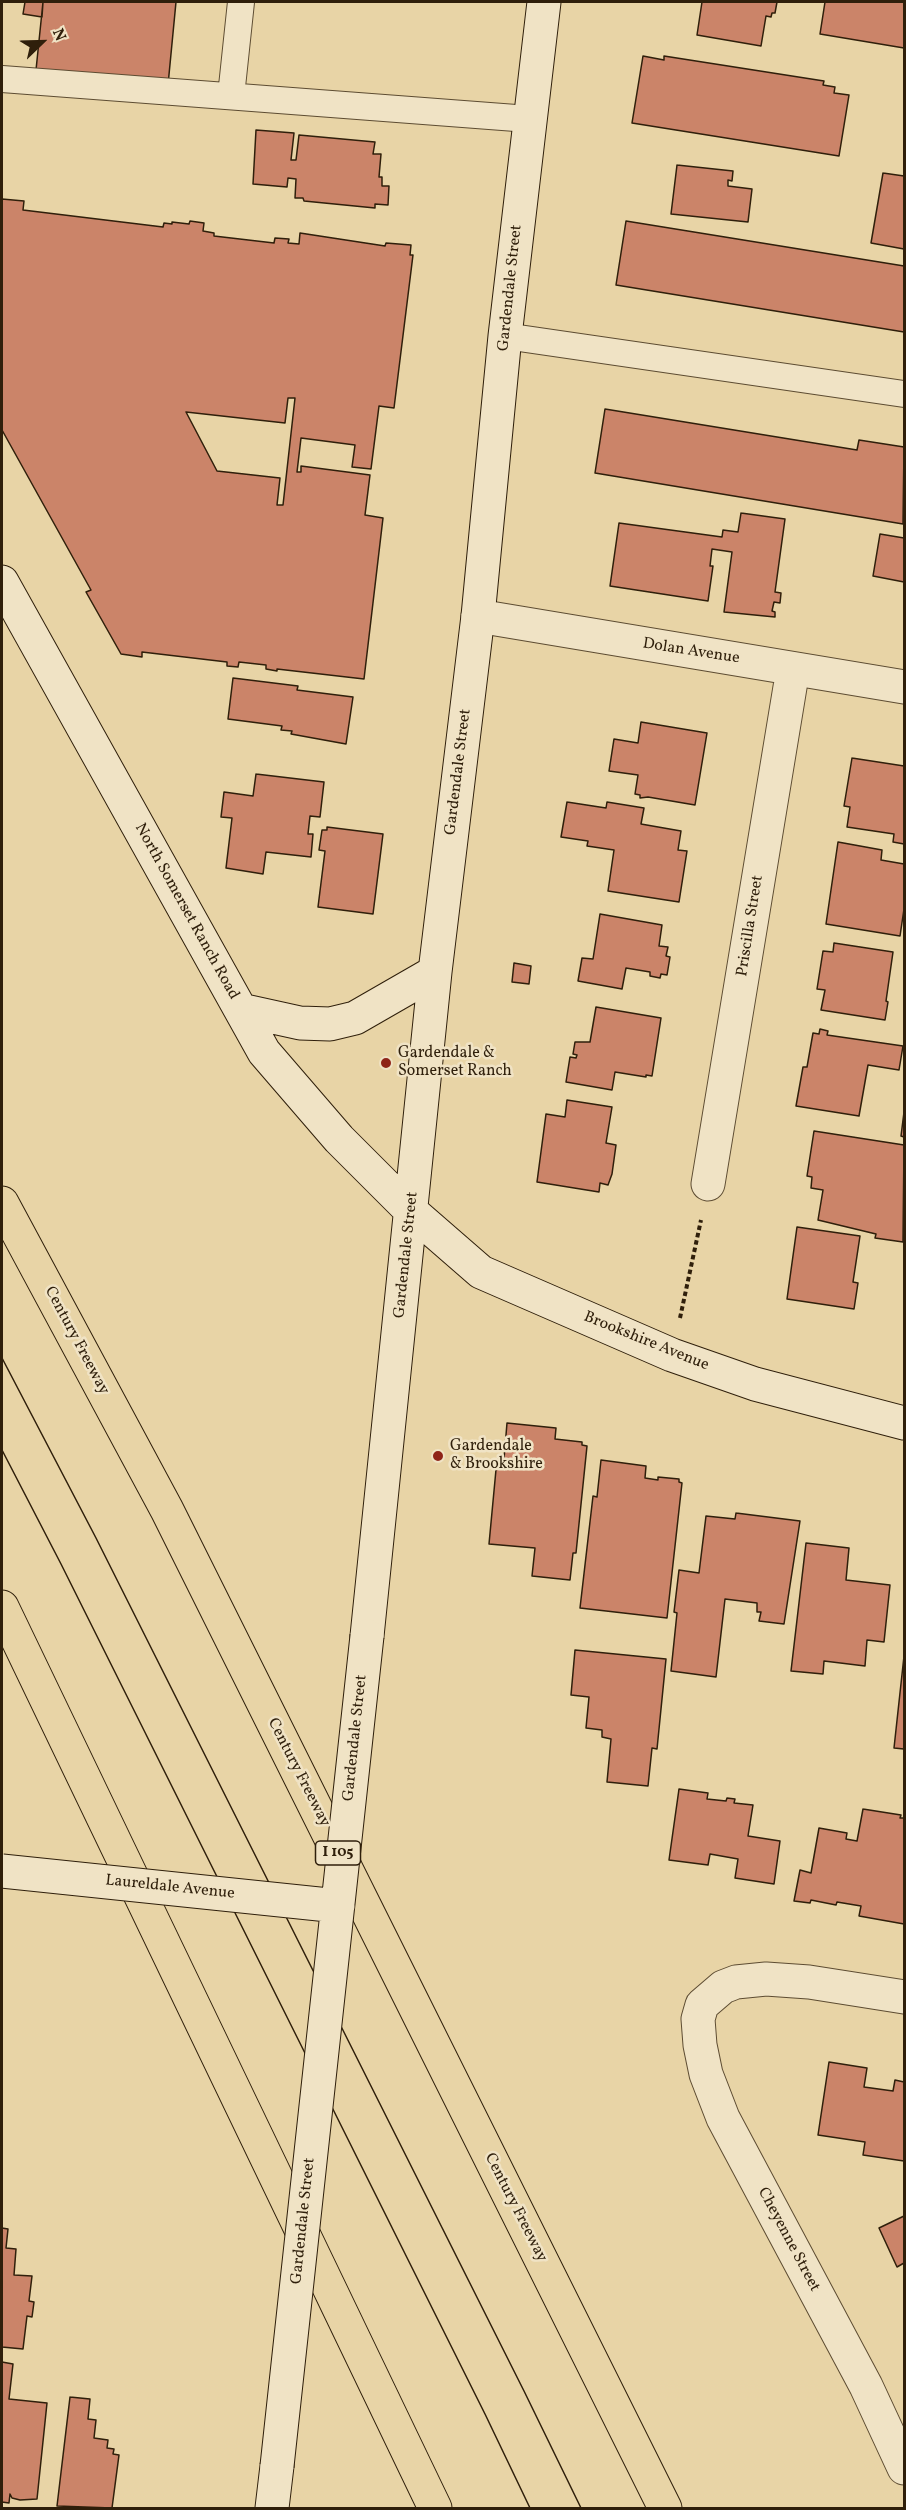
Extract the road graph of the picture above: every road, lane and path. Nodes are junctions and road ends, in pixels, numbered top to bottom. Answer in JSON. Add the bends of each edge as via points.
{"nodes":[{"id":1,"x":241,"y":2,"type":"edge"},
{"id":2,"x":544,"y":2,"type":"edge"},
{"id":3,"x":2,"y":79,"type":"edge"},
{"id":4,"x":231,"y":96,"type":"junction"},
{"id":5,"x":529,"y":118,"type":"junction"},
{"id":6,"x":505,"y":336,"type":"junction"},
{"id":7,"x":904,"y":394,"type":"edge"},
{"id":8,"x":2,"y":582,"type":"edge"},
{"id":9,"x":478,"y":616,"type":"junction"},
{"id":10,"x":793,"y":669,"type":"junction"},
{"id":11,"x":904,"y":687,"type":"edge"},
{"id":12,"x":435,"y":972,"type":"junction"},
{"id":13,"x":241,"y":1010,"type":"junction"},
{"id":14,"x":708,"y":1184,"type":"joint"},
{"id":15,"x":2,"y":1203,"type":"edge"},
{"id":16,"x":411,"y":1212,"type":"junction"},
{"id":17,"x":672,"y":1355,"type":"junction"},
{"id":18,"x":904,"y":1423,"type":"edge"},
{"id":19,"x":2,"y":1607,"type":"edge"},
{"id":20,"x":2,"y":1871,"type":"edge"},
{"id":21,"x":338,"y":1906,"type":"junction"},
{"id":22,"x":904,"y":1997,"type":"edge"},
{"id":23,"x":904,"y":2468,"type":"edge"},
{"id":24,"x":272,"y":2508,"type":"edge"},
{"id":25,"x":435,"y":2508,"type":"edge"},
{"id":26,"x":665,"y":2508,"type":"edge"}],
"edges":[{"from":1,"to":4,"type":"lane"},
{"from":2,"to":5,"type":"street","name":"Gardendale Street"},
{"from":3,"to":4,"type":"lane"},
{"from":4,"to":5,"type":"lane"},
{"from":5,"to":6,"type":"street","name":"Gardendale Street"},
{"from":6,"to":7,"type":"lane"},
{"from":6,"to":9,"type":"street","name":"Gardendale Street"},
{"from":8,"to":13,"type":"street","name":"North Somerset Ranch Road"},
{"from":9,"to":10,"type":"street","name":"Dolan Avenue"},
{"from":9,"to":12,"type":"street","name":"Gardendale Street"},
{"from":10,"to":11,"type":"street","name":"Dolan Avenue"},
{"from":10,"to":14,"type":"street","name":"Priscilla Street"},
{"from":12,"to":13,"type":"street","via":[[355,1018],[330,1024],[300,1023]]},
{"from":12,"to":16,"type":"street","name":"Gardendale Street"},
{"from":13,"to":16,"type":"street","name":"North Somerset Ranch Road","via":[[264,1052],[339,1139]]},
{"from":14,"to":17,"type":"path"},
{"from":15,"to":26,"type":"highway","name":"Century Freeway","number":"I 105","via":[[166,1510]]},
{"from":16,"to":17,"type":"street","name":"Brookshire Avenue","via":[[481,1272]]},
{"from":16,"to":21,"type":"street","name":"Gardendale Street","bridge":true},
{"from":17,"to":18,"type":"street","name":"Brookshire Avenue","via":[[755,1384]]},
{"from":19,"to":25,"type":"highway"},
{"from":20,"to":21,"type":"street","name":"Laureldale Avenue","bridge":true},
{"from":21,"to":24,"type":"street","name":"Gardendale Street","bridge":true},
{"from":22,"to":23,"type":"street","name":"Cheyenne Street","via":[[766,1978],[723,1987],[702,2005],[698,2019],[706,2074],[723,2118],[866,2386]]}]}
